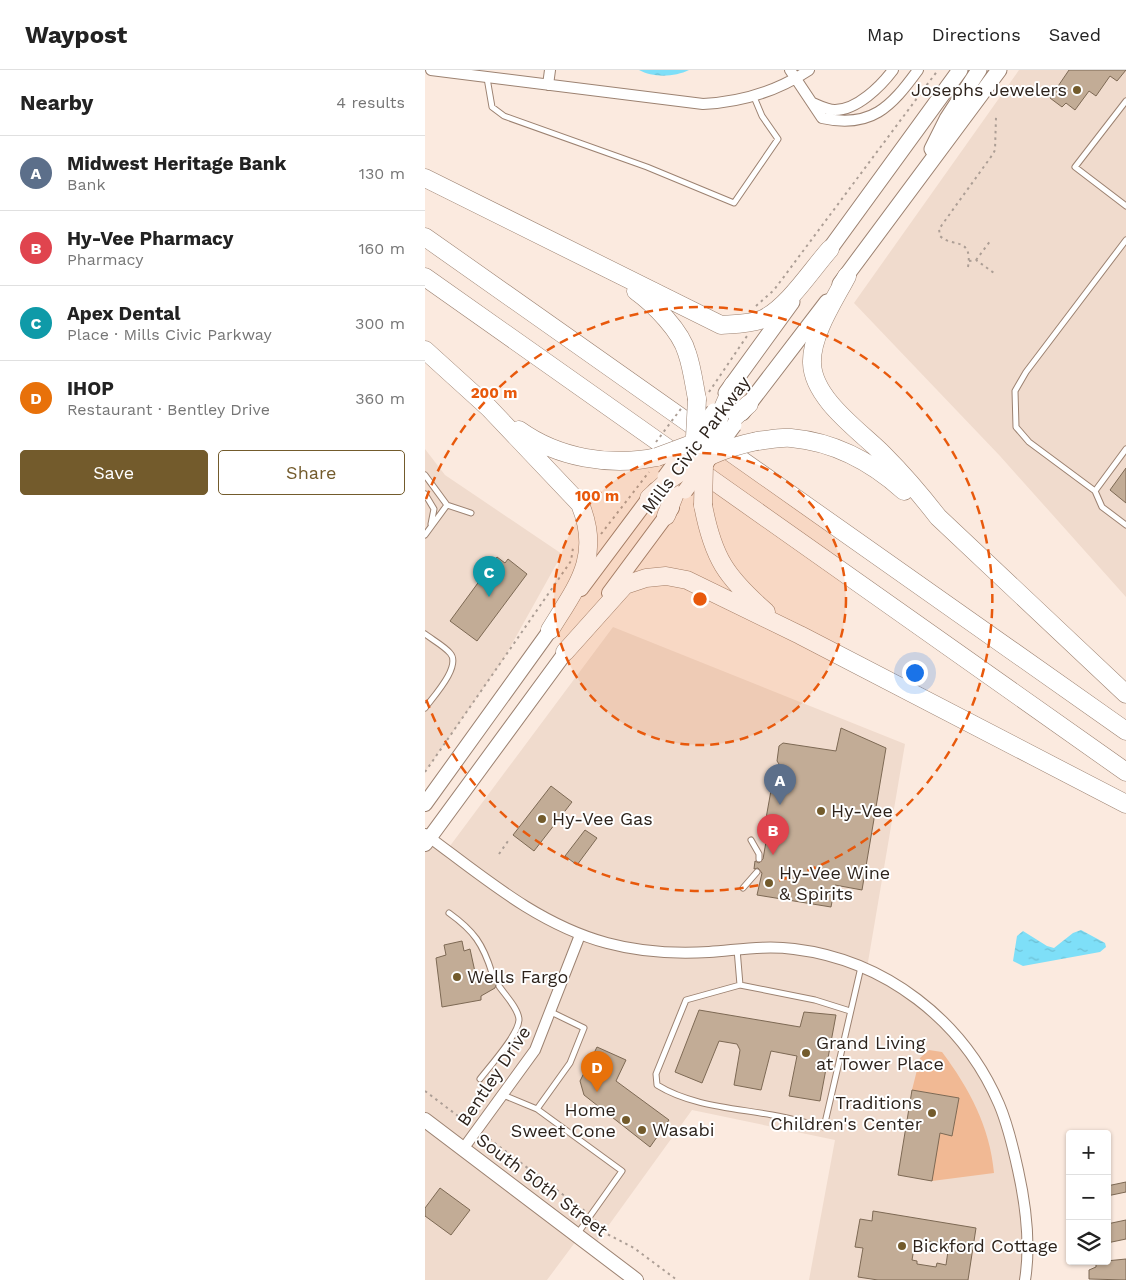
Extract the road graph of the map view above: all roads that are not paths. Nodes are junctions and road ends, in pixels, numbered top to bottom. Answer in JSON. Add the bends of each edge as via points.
{"nodes":[{"id":1,"x":431,"y":70,"type":"edge"},
{"id":2,"x":550,"y":70,"type":"edge"},
{"id":3,"x":809,"y":70,"type":"edge"},
{"id":4,"x":893,"y":70,"type":"edge"},
{"id":5,"x":918,"y":70,"type":"edge"},
{"id":6,"x":960,"y":70,"type":"edge"},
{"id":7,"x":979,"y":70,"type":"edge"},
{"id":8,"x":999,"y":70,"type":"edge"},
{"id":9,"x":792,"y":75,"type":"edge"},
{"id":10,"x":487,"y":77,"type":"junction"},
{"id":11,"x":548,"y":85,"type":"junction"},
{"id":12,"x":753,"y":97,"type":"junction"},
{"id":13,"x":809,"y":101,"type":"junction"},
{"id":14,"x":1126,"y":101,"type":"edge"},
{"id":15,"x":425,"y":178,"type":"edge"},
{"id":16,"x":916,"y":182,"type":"junction"},
{"id":17,"x":1126,"y":206,"type":"edge"},
{"id":18,"x":425,"y":237,"type":"edge"},
{"id":19,"x":1126,"y":240,"type":"edge"},
{"id":20,"x":830,"y":249,"type":"junction"},
{"id":21,"x":603,"y":267,"type":"junction"},
{"id":22,"x":847,"y":276,"type":"junction"},
{"id":23,"x":425,"y":277,"type":"edge"},
{"id":24,"x":425,"y":350,"type":"edge"},
{"id":25,"x":733,"y":385,"type":"joint"},
{"id":26,"x":749,"y":404,"type":"joint"},
{"id":27,"x":489,"y":408,"type":"junction"},
{"id":28,"x":724,"y":418,"type":"junction"},
{"id":29,"x":715,"y":432,"type":"junction"},
{"id":30,"x":691,"y":443,"type":"junction"},
{"id":31,"x":1126,"y":449,"type":"edge"},
{"id":32,"x":708,"y":458,"type":"junction"},
{"id":33,"x":685,"y":469,"type":"junction"},
{"id":34,"x":425,"y":475,"type":"edge"},
{"id":35,"x":674,"y":483,"type":"junction"},
{"id":36,"x":1095,"y":491,"type":"junction"},
{"id":37,"x":425,"y":494,"type":"edge"},
{"id":38,"x":649,"y":498,"type":"joint"},
{"id":39,"x":447,"y":505,"type":"junction"},
{"id":40,"x":471,"y":513,"type":"dead end"},
{"id":41,"x":666,"y":516,"type":"joint"},
{"id":42,"x":938,"y":517,"type":"junction"},
{"id":43,"x":1126,"y":525,"type":"edge"},
{"id":44,"x":431,"y":527,"type":"junction"},
{"id":45,"x":425,"y":535,"type":"edge"},
{"id":46,"x":550,"y":630,"type":"junction"},
{"id":47,"x":425,"y":634,"type":"edge"},
{"id":48,"x":799,"y":635,"type":"junction"},
{"id":49,"x":565,"y":652,"type":"junction"},
{"id":50,"x":1126,"y":694,"type":"edge"},
{"id":51,"x":425,"y":708,"type":"edge"},
{"id":52,"x":1126,"y":731,"type":"edge"},
{"id":53,"x":1126,"y":772,"type":"edge"},
{"id":54,"x":425,"y":804,"type":"edge"},
{"id":55,"x":1126,"y":804,"type":"edge"},
{"id":56,"x":427,"y":838,"type":"edge"},
{"id":57,"x":751,"y":840,"type":"dead end"},
{"id":58,"x":759,"y":860,"type":"dead end"},
{"id":59,"x":757,"y":872,"type":"dead end"},
{"id":60,"x":743,"y":888,"type":"dead end"},
{"id":61,"x":449,"y":913,"type":"dead end"},
{"id":62,"x":580,"y":935,"type":"junction"},
{"id":63,"x":737,"y":949,"type":"junction"},
{"id":64,"x":861,"y":966,"type":"junction"},
{"id":65,"x":492,"y":973,"type":"dead end"},
{"id":66,"x":740,"y":985,"type":"junction"},
{"id":67,"x":499,"y":986,"type":"dead end"},
{"id":68,"x":850,"y":1011,"type":"junction"},
{"id":69,"x":551,"y":1012,"type":"junction"},
{"id":70,"x":480,"y":1078,"type":"dead end"},
{"id":71,"x":503,"y":1095,"type":"junction"},
{"id":72,"x":537,"y":1110,"type":"junction"},
{"id":73,"x":425,"y":1120,"type":"edge"},
{"id":74,"x":463,"y":1149,"type":"junction"},
{"id":75,"x":577,"y":1235,"type":"junction"},
{"id":76,"x":636,"y":1280,"type":"edge"},
{"id":77,"x":1025,"y":1280,"type":"edge"}],
"edges":[{"from":1,"to":10,"type":"street"},
{"from":2,"to":11,"type":"street"},
{"from":3,"to":9,"type":"street"},
{"from":4,"to":13,"type":"street","via":[[866,97],[845,108],[826,109]]},
{"from":5,"to":13,"type":"street","via":[[882,110],[857,122],[843,123],[822,118]]},
{"from":6,"to":20,"type":"main road","name":"Mills Civic Parkway"},
{"from":7,"to":16,"type":"main road","via":[[947,119]]},
{"from":8,"to":16,"type":"main road","name":"Mills Civic Parkway"},
{"from":9,"to":12,"type":"street"},
{"from":9,"to":13,"type":"street"},
{"from":10,"to":11,"type":"street"},
{"from":10,"to":12,"type":"lane","via":[[492,107],[504,116],[647,167],[734,203],[778,139]]},
{"from":11,"to":12,"type":"street","via":[[703,104]]},
{"from":14,"to":17,"type":"lane","via":[[1075,167]]},
{"from":15,"to":21,"type":"highway"},
{"from":16,"to":22,"type":"main road","name":"Mills Civic Parkway"},
{"from":18,"to":52,"type":"highway"},
{"from":19,"to":36,"type":"lane","via":[[1015,391],[1014,415],[1021,434]]},
{"from":20,"to":21,"type":"highway","via":[[780,307],[763,319],[721,325]]},
{"from":20,"to":25,"type":"main road","name":"Mills Civic Parkway"},
{"from":21,"to":30,"type":"highway","bridge":true,"via":[[649,301],[670,324],[687,351],[697,399]]},
{"from":22,"to":26,"type":"main road","name":"Mills Civic Parkway"},
{"from":22,"to":42,"type":"highway","via":[[815,339],[811,365],[832,406],[887,458]]},
{"from":23,"to":53,"type":"highway"},
{"from":24,"to":27,"type":"highway"},
{"from":25,"to":28,"type":"highway"},
{"from":26,"to":28,"type":"highway"},
{"from":27,"to":30,"type":"highway","bridge":true,"via":[[531,439],[595,459],[648,462]]},
{"from":27,"to":46,"type":"highway","via":[[580,504],[588,523],[589,541],[581,578]]},
{"from":28,"to":29,"type":"highway","bridge":true},
{"from":28,"to":30,"type":"main road","name":"Mills Civic Parkway","bridge":true},
{"from":28,"to":32,"type":"main road","name":"Mills Civic Parkway","bridge":true},
{"from":29,"to":30,"type":"highway","bridge":true},
{"from":29,"to":32,"type":"highway","bridge":true},
{"from":30,"to":33,"type":"highway","bridge":true},
{"from":30,"to":35,"type":"main road","name":"Mills Civic Parkway","bridge":true},
{"from":31,"to":36,"type":"lane"},
{"from":32,"to":33,"type":"highway","bridge":true},
{"from":32,"to":35,"type":"main road","name":"Mills Civic Parkway","bridge":true},
{"from":32,"to":42,"type":"highway","bridge":true,"via":[[735,445],[757,441],[790,438],[822,444],[856,456],[885,474]]},
{"from":32,"to":48,"type":"highway","bridge":true,"via":[[702,485],[703,505],[709,536],[720,563],[735,584],[766,612]]},
{"from":33,"to":35,"type":"highway","bridge":true},
{"from":34,"to":39,"type":"lane"},
{"from":35,"to":38,"type":"highway"},
{"from":35,"to":41,"type":"highway"},
{"from":36,"to":43,"type":"lane","via":[[1103,507]]},
{"from":37,"to":44,"type":"lane","via":[[434,509]]},
{"from":38,"to":46,"type":"main road","name":"Mills Civic Parkway"},
{"from":39,"to":40,"type":"lane"},
{"from":39,"to":44,"type":"lane"},
{"from":41,"to":49,"type":"main road","name":"Mills Civic Parkway"},
{"from":42,"to":50,"type":"highway"},
{"from":44,"to":45,"type":"lane"},
{"from":46,"to":54,"type":"main road","name":"Mills Civic Parkway"},
{"from":47,"to":51,"type":"lane","via":[[451,654],[453,661],[449,676]]},
{"from":48,"to":49,"type":"highway","via":[[687,580],[666,576],[646,578],[625,586]]},
{"from":48,"to":55,"type":"highway"},
{"from":49,"to":56,"type":"main road","name":"Mills Civic Parkway"},
{"from":56,"to":62,"type":"street","via":[[533,912]]},
{"from":57,"to":58,"type":"lane"},
{"from":59,"to":60,"type":"lane"},
{"from":61,"to":65,"type":"lane","via":[[480,943]]},
{"from":62,"to":63,"type":"street","via":[[658,952]]},
{"from":62,"to":69,"type":"street","name":"Bentley Drive"},
{"from":63,"to":64,"type":"street","via":[[794,949],[820,953]]},
{"from":63,"to":66,"type":"lane"},
{"from":64,"to":68,"type":"lane"},
{"from":64,"to":77,"type":"street","via":[[925,1005],[950,1027],[971,1053],[1000,1106],[1023,1194],[1027,1239]]},
{"from":66,"to":68,"type":"lane","via":[[815,1000]]},
{"from":66,"to":68,"type":"lane","via":[[686,1000],[656,1074],[657,1085],[671,1093],[718,1106],[824,1127]]},
{"from":67,"to":70,"type":"lane","via":[[519,1020],[512,1035]]},
{"from":69,"to":71,"type":"street","name":"Bentley Drive","via":[[535,1050]]},
{"from":69,"to":72,"type":"lane","via":[[584,1028],[570,1063]]},
{"from":71,"to":72,"type":"lane"},
{"from":71,"to":74,"type":"street","name":"Bentley Drive"},
{"from":72,"to":75,"type":"lane","via":[[622,1171]]},
{"from":73,"to":74,"type":"main road","name":"South 50th Street"},
{"from":74,"to":75,"type":"main road","name":"South 50th Street"},
{"from":75,"to":76,"type":"main road","name":"South 50th Street"}]}
